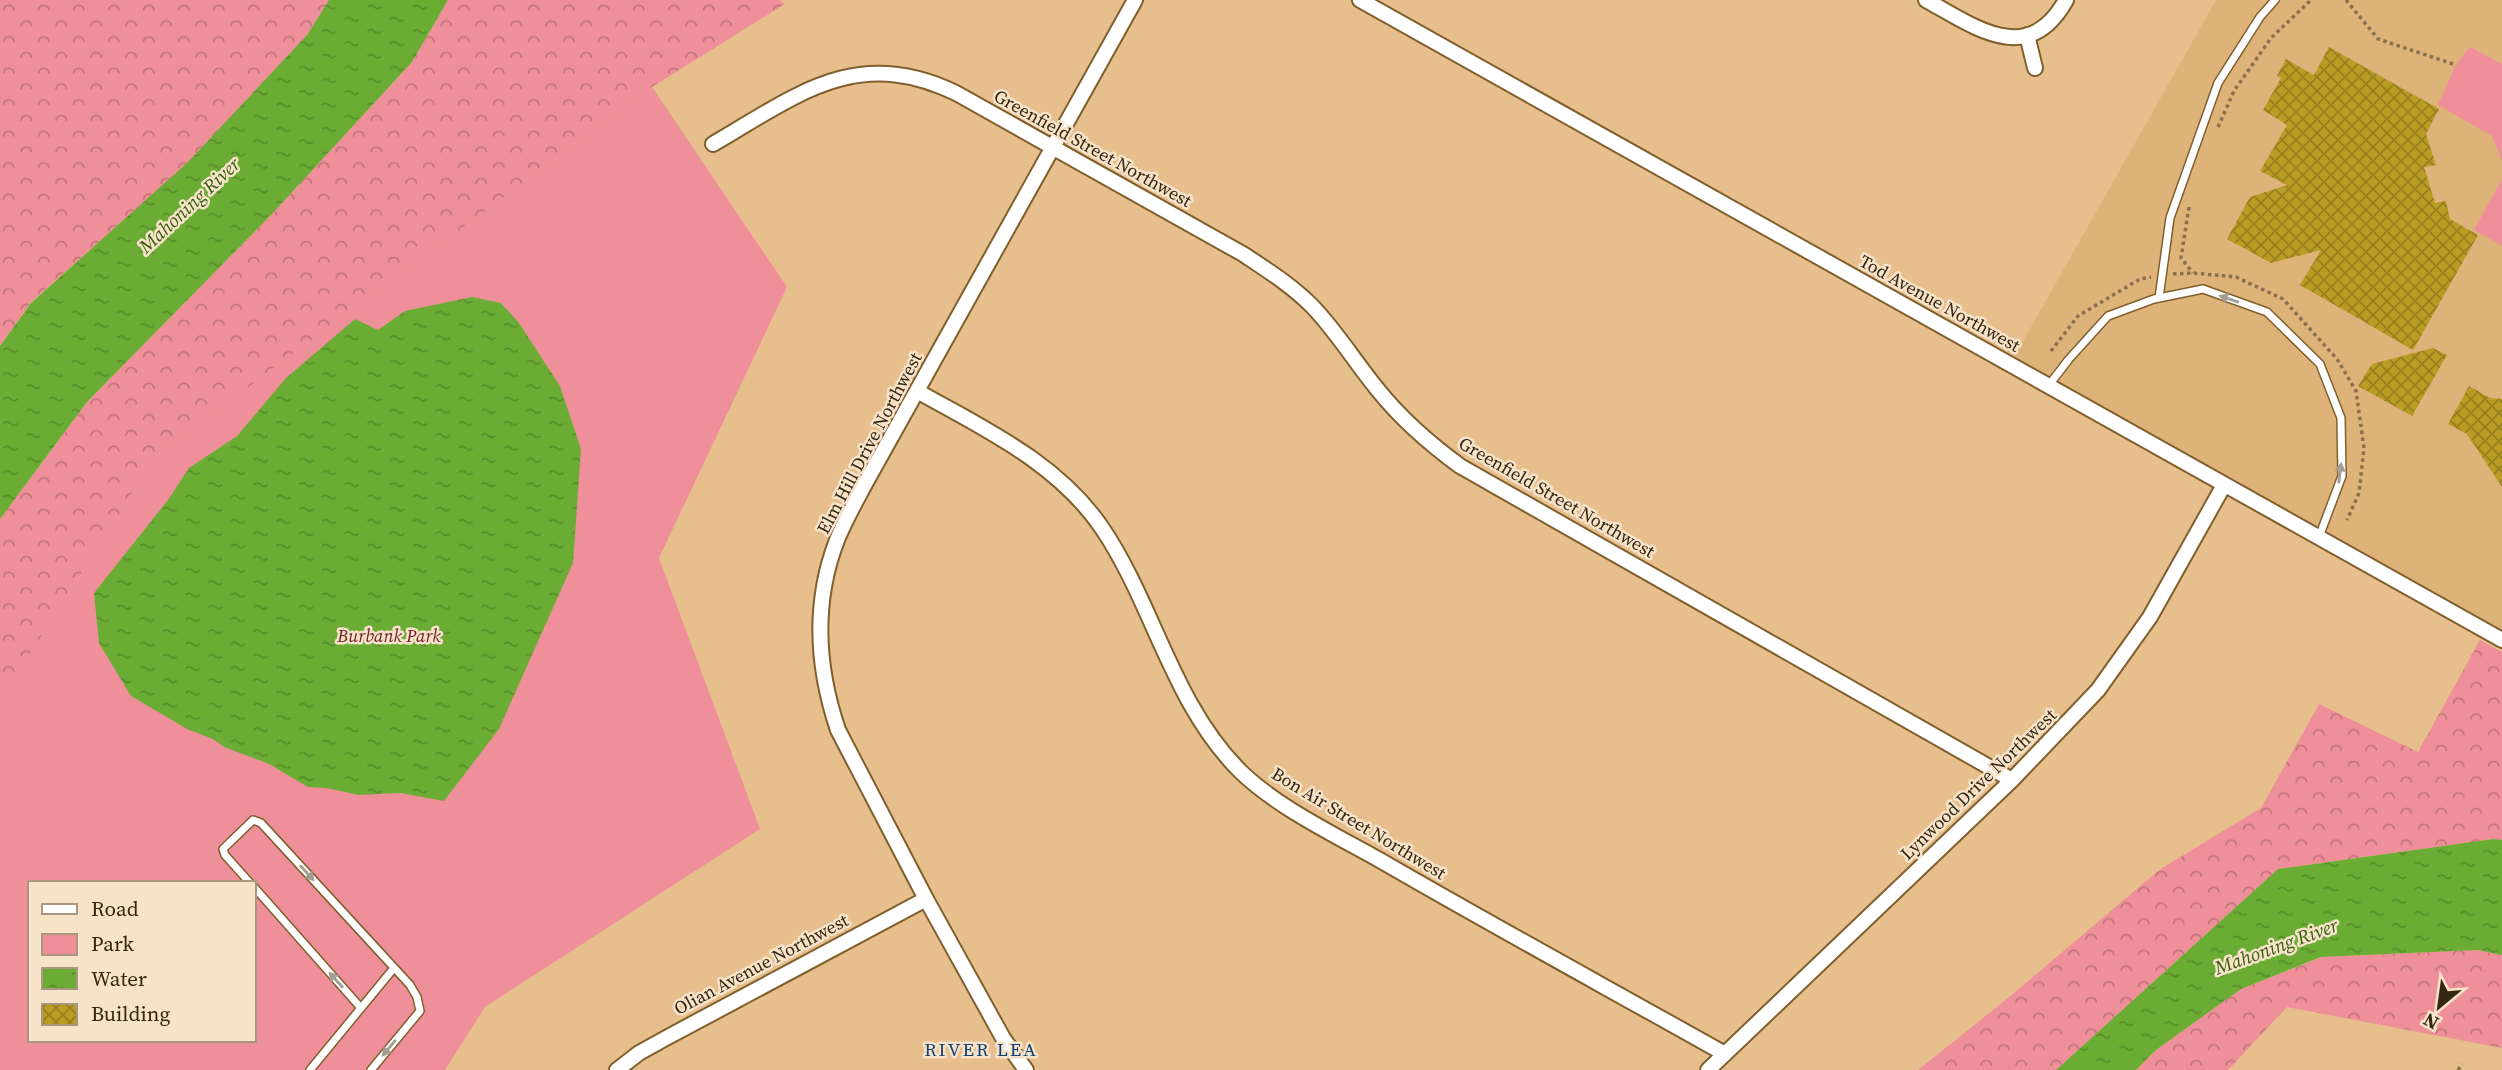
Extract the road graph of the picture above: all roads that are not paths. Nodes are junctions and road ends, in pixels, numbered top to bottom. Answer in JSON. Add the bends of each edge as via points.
{"nodes":[{"id":1,"x":1135,"y":0,"type":"edge"},
{"id":2,"x":1360,"y":0,"type":"edge"},
{"id":3,"x":1926,"y":0,"type":"edge"},
{"id":4,"x":2066,"y":0,"type":"edge"},
{"id":5,"x":2275,"y":0,"type":"edge"},
{"id":6,"x":2027,"y":35,"type":"junction"},
{"id":7,"x":2035,"y":68,"type":"dead end"},
{"id":8,"x":713,"y":144,"type":"dead end"},
{"id":9,"x":1053,"y":147,"type":"junction"},
{"id":10,"x":2159,"y":298,"type":"junction"},
{"id":11,"x":2049,"y":386,"type":"junction"},
{"id":12,"x":917,"y":391,"type":"junction"},
{"id":13,"x":2224,"y":485,"type":"junction"},
{"id":14,"x":2319,"y":538,"type":"junction"},
{"id":15,"x":2502,"y":639,"type":"edge"},
{"id":16,"x":2012,"y":780,"type":"junction"},
{"id":17,"x":248,"y":881,"type":"edge"},
{"id":18,"x":256,"y":889,"type":"edge"},
{"id":19,"x":926,"y":899,"type":"junction"},
{"id":20,"x":394,"y":968,"type":"junction"},
{"id":21,"x":361,"y":1008,"type":"junction"},
{"id":22,"x":1725,"y":1054,"type":"junction"},
{"id":23,"x":310,"y":1070,"type":"edge"},
{"id":24,"x":371,"y":1070,"type":"edge"},
{"id":25,"x":617,"y":1070,"type":"edge"},
{"id":26,"x":1026,"y":1070,"type":"edge"},
{"id":27,"x":1708,"y":1070,"type":"edge"}],
"edges":[{"from":1,"to":9,"type":"street","name":"Elm Hill Drive Northwest"},
{"from":2,"to":11,"type":"street","name":"Tod Avenue Northwest"},
{"from":3,"to":6,"type":"street","via":[[1990,35]]},
{"from":4,"to":6,"type":"street","via":[[2046,26]]},
{"from":5,"to":10,"type":"lane","via":[[2218,83],[2169,218]]},
{"from":6,"to":7,"type":"street"},
{"from":8,"to":9,"type":"street","name":"Greenfield Street Northwest","via":[[813,87],[880,73],[941,86]]},
{"from":9,"to":12,"type":"street","name":"Elm Hill Drive Northwest"},
{"from":9,"to":16,"type":"street","name":"Greenfield Street Northwest","via":[[1284,282],[1332,327],[1399,415],[1460,466]]},
{"from":10,"to":11,"type":"lane","via":[[2108,316]]},
{"from":14,"to":10,"type":"lane","one_way":true,"via":[[2342,476],[2341,418],[2320,364],[2267,312],[2203,289]]},
{"from":11,"to":13,"type":"street","name":"Tod Avenue Northwest"},
{"from":12,"to":19,"type":"street","name":"Elm Hill Drive Northwest","via":[[838,538],[824,586],[820,636],[825,686],[838,730]]},
{"from":12,"to":22,"type":"street","name":"Bon Air Street Northwest","via":[[1034,458],[1084,504],[1116,551],[1202,724],[1256,785]]},
{"from":13,"to":14,"type":"street","name":"Tod Avenue Northwest"},
{"from":13,"to":16,"type":"street","name":"Lynwood Drive Northwest","via":[[2118,665]]},
{"from":14,"to":15,"type":"street","name":"Tod Avenue Northwest"},
{"from":16,"to":22,"type":"street","name":"Lynwood Drive Northwest"},
{"from":17,"to":20,"type":"lane","one_way":true,"via":[[223,849],[253,820],[261,823]]},
{"from":21,"to":18,"type":"lane","one_way":true},
{"from":19,"to":25,"type":"street","name":"Olian Avenue Northwest","via":[[666,1038]]},
{"from":19,"to":26,"type":"street","name":"Elm Hill Drive Northwest","via":[[1003,1038]]},
{"from":20,"to":21,"type":"lane"},
{"from":20,"to":24,"type":"lane","one_way":true,"via":[[410,985],[420,1011]]},
{"from":21,"to":23,"type":"lane"},
{"from":22,"to":27,"type":"street","name":"Lynwood Drive Northwest"}]}
